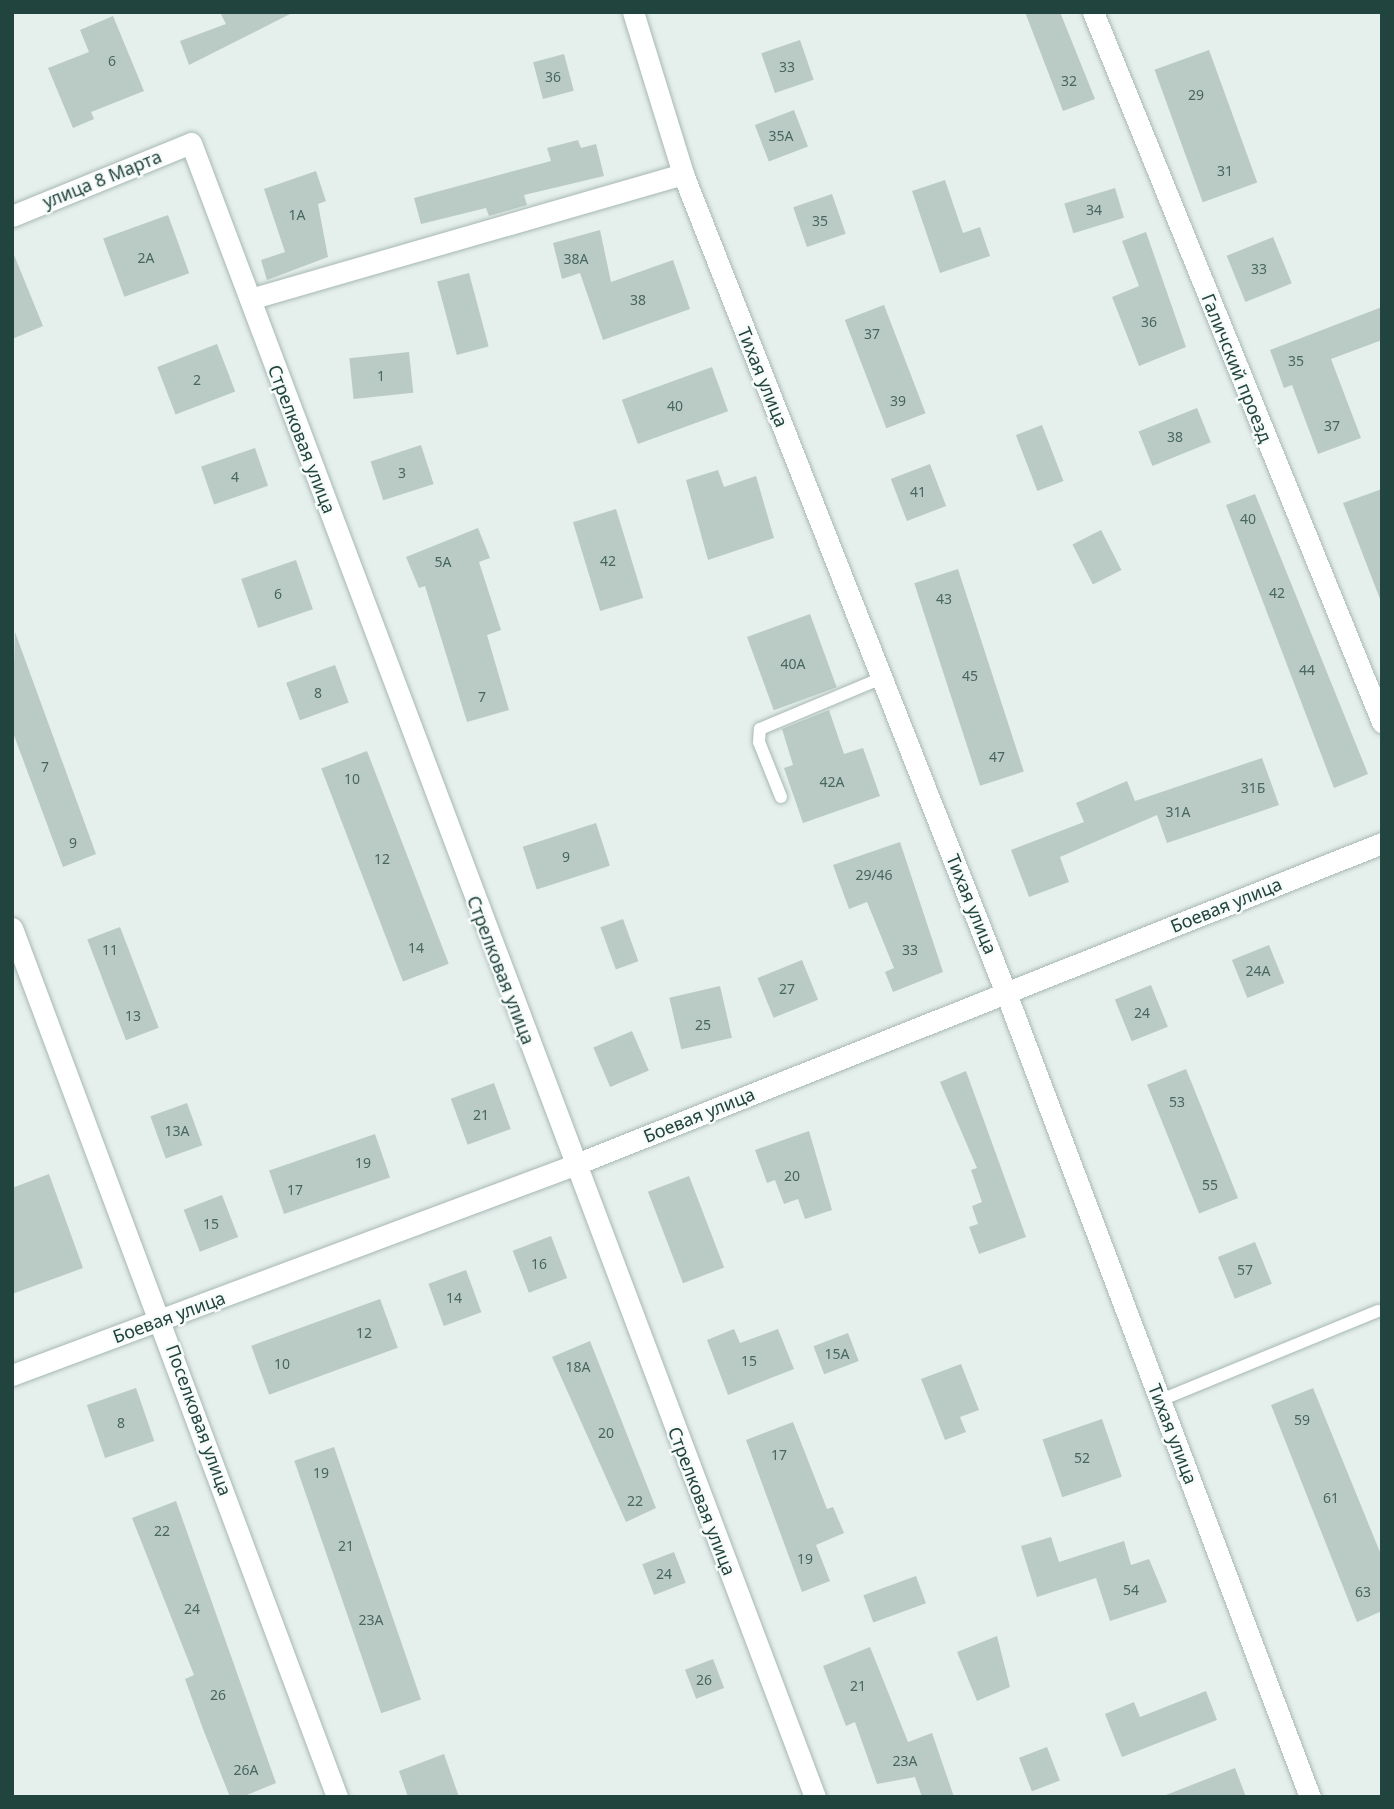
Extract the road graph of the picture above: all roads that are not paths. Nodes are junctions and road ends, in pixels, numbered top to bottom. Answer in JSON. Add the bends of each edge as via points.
{"nodes":[{"id":1,"x":633,"y":12,"type":"edge"},
{"id":2,"x":1093,"y":12,"type":"edge"},
{"id":3,"x":191,"y":143,"type":"joint"},
{"id":4,"x":683,"y":174,"type":"junction"},
{"id":5,"x":12,"y":216,"type":"edge"},
{"id":6,"x":250,"y":299,"type":"junction"},
{"id":7,"x":882,"y":678,"type":"junction"},
{"id":8,"x":1382,"y":722,"type":"edge"},
{"id":9,"x":781,"y":797,"type":"dead end"},
{"id":10,"x":1382,"y":843,"type":"edge"},
{"id":11,"x":12,"y":928,"type":"edge"},
{"id":12,"x":1006,"y":993,"type":"junction"},
{"id":13,"x":574,"y":1165,"type":"junction"},
{"id":14,"x":1378,"y":1311,"type":"dead end"},
{"id":15,"x":163,"y":1320,"type":"junction"},
{"id":16,"x":12,"y":1375,"type":"edge"},
{"id":17,"x":1161,"y":1400,"type":"junction"},
{"id":18,"x":337,"y":1797,"type":"edge"},
{"id":19,"x":815,"y":1797,"type":"edge"},
{"id":20,"x":1310,"y":1797,"type":"edge"}],
"edges":[{"from":1,"to":4,"type":"street","name":"Тихая улица"},
{"from":2,"to":8,"type":"street","name":"Галичский проезд"},
{"from":3,"to":5,"type":"street","name":"улица 8 Марта"},
{"from":3,"to":6,"type":"street","name":"Стрелковая улица"},
{"from":4,"to":6,"type":"street"},
{"from":4,"to":7,"type":"street","name":"Тихая улица"},
{"from":6,"to":13,"type":"street","name":"Стрелковая улица"},
{"from":7,"to":9,"type":"lane","via":[[760,729],[759,742]]},
{"from":7,"to":12,"type":"street","name":"Тихая улица"},
{"from":10,"to":12,"type":"street","name":"Боевая улица"},
{"from":11,"to":15,"type":"street","name":"Поселковая улица"},
{"from":12,"to":13,"type":"street","name":"Боевая улица"},
{"from":12,"to":17,"type":"street","name":"Тихая улица"},
{"from":13,"to":15,"type":"street","name":"Боевая улица"},
{"from":13,"to":19,"type":"street","name":"Стрелковая улица"},
{"from":14,"to":17,"type":"lane"},
{"from":15,"to":16,"type":"street","name":"Боевая улица"},
{"from":15,"to":18,"type":"street","name":"Поселковая улица"},
{"from":17,"to":20,"type":"street","name":"Тихая улица"}]}
